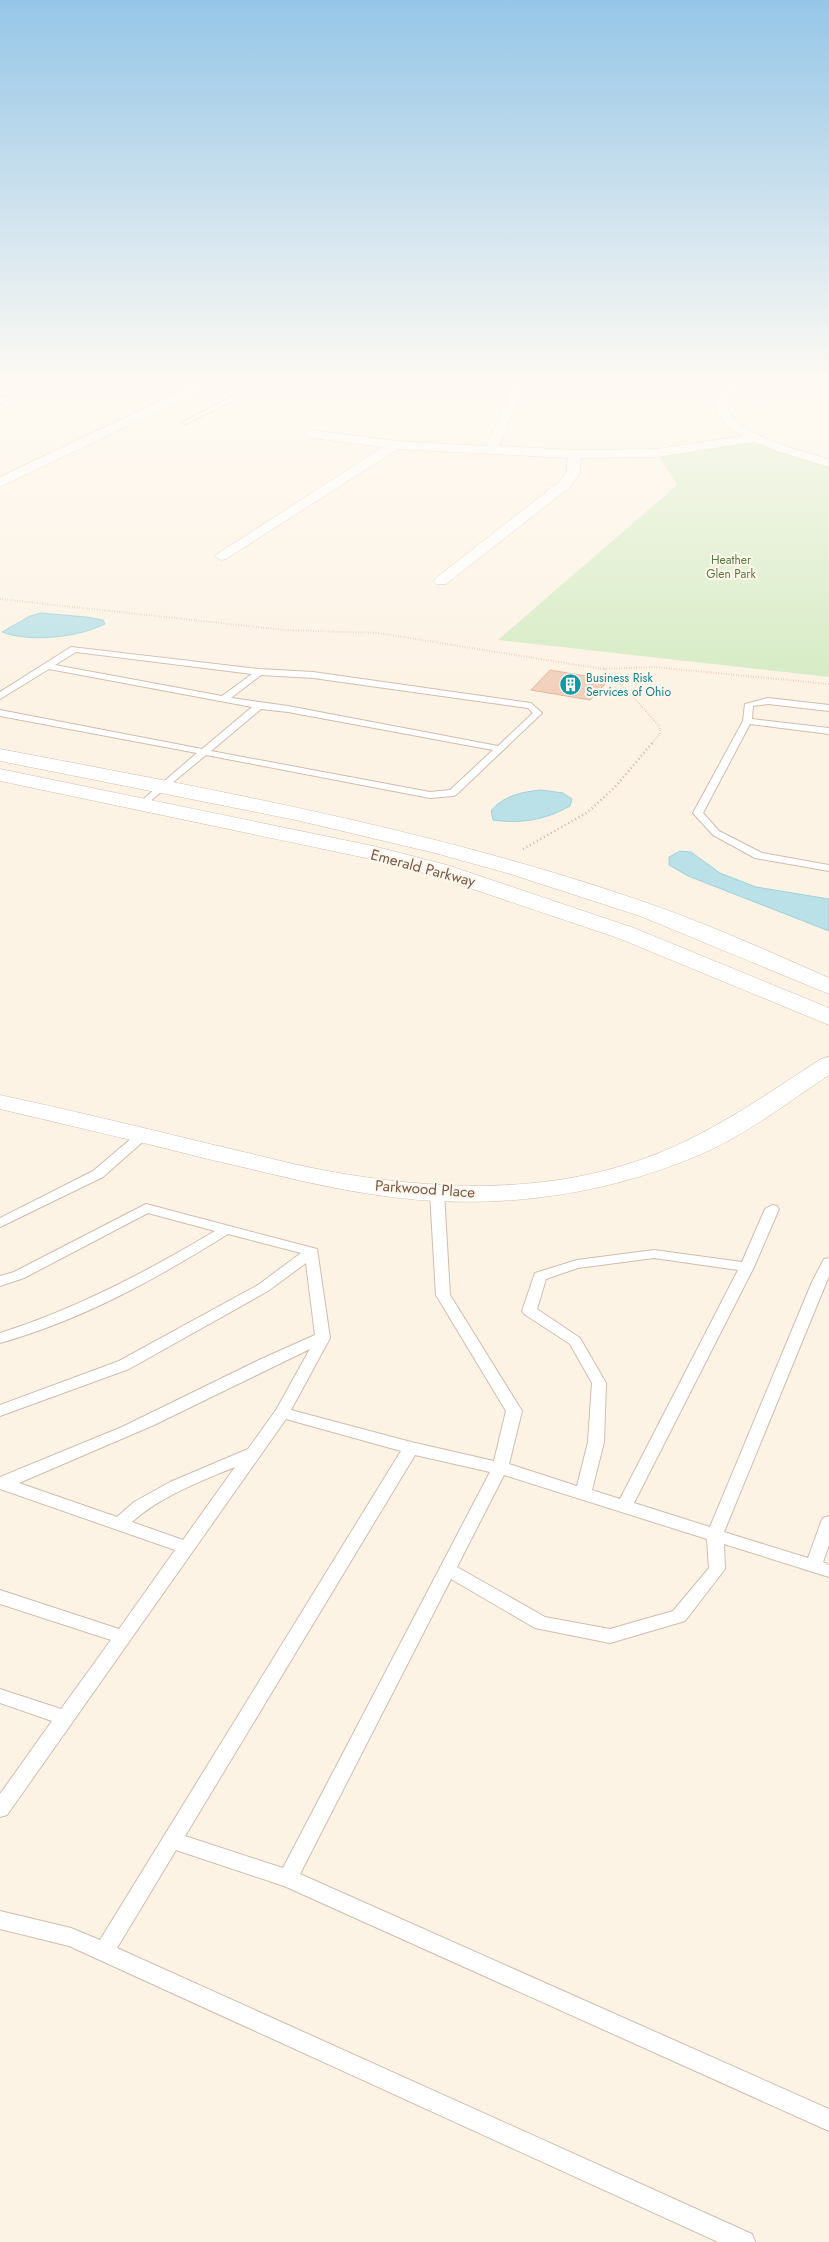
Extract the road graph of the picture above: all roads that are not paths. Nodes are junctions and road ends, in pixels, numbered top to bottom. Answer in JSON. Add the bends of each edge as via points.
{"nodes":[{"id":1,"x":338,"y":482,"type":"edge"},
{"id":2,"x":567,"y":482,"type":"edge"},
{"id":3,"x":221,"y":556,"type":"dead end"},
{"id":4,"x":440,"y":581,"type":"dead end"},
{"id":5,"x":48,"y":666,"type":"junction"},
{"id":6,"x":259,"y":672,"type":"junction"},
{"id":7,"x":0,"y":696,"type":"edge"},
{"id":8,"x":224,"y":699,"type":"junction"},
{"id":9,"x":259,"y":706,"type":"junction"},
{"id":10,"x":829,"y":708,"type":"edge"},
{"id":11,"x":0,"y":713,"type":"edge"},
{"id":12,"x":747,"y":720,"type":"junction"},
{"id":13,"x":829,"y":731,"type":"edge"},
{"id":14,"x":500,"y":749,"type":"junction"},
{"id":15,"x":204,"y":752,"type":"junction"},
{"id":16,"x":0,"y":755,"type":"edge"},
{"id":17,"x":0,"y":775,"type":"edge"},
{"id":18,"x":163,"y":787,"type":"junction"},
{"id":19,"x":143,"y":804,"type":"junction"},
{"id":20,"x":829,"y":868,"type":"edge"},
{"id":21,"x":829,"y":987,"type":"edge"},
{"id":22,"x":829,"y":1017,"type":"edge"},
{"id":23,"x":829,"y":1064,"type":"edge"},
{"id":24,"x":0,"y":1102,"type":"edge"},
{"id":25,"x":144,"y":1135,"type":"junction"},
{"id":26,"x":437,"y":1193,"type":"junction"},
{"id":27,"x":772,"y":1209,"type":"dead end"},
{"id":28,"x":0,"y":1223,"type":"edge"},
{"id":29,"x":227,"y":1229,"type":"junction"},
{"id":30,"x":312,"y":1252,"type":"junction"},
{"id":31,"x":829,"y":1262,"type":"edge"},
{"id":32,"x":747,"y":1268,"type":"junction"},
{"id":33,"x":0,"y":1281,"type":"edge"},
{"id":34,"x":0,"y":1338,"type":"edge"},
{"id":35,"x":323,"y":1338,"type":"junction"},
{"id":36,"x":0,"y":1411,"type":"edge"},
{"id":37,"x":282,"y":1413,"type":"junction"},
{"id":38,"x":411,"y":1448,"type":"junction"},
{"id":39,"x":253,"y":1453,"type":"junction"},
{"id":40,"x":500,"y":1468,"type":"junction"},
{"id":41,"x":1,"y":1483,"type":"edge"},
{"id":42,"x":583,"y":1494,"type":"junction"},
{"id":43,"x":624,"y":1506,"type":"junction"},
{"id":44,"x":829,"y":1522,"type":"edge"},
{"id":45,"x":120,"y":1524,"type":"junction"},
{"id":46,"x":715,"y":1535,"type":"junction"},
{"id":47,"x":186,"y":1547,"type":"junction"},
{"id":48,"x":813,"y":1566,"type":"junction"},
{"id":49,"x":447,"y":1569,"type":"junction"},
{"id":50,"x":829,"y":1571,"type":"edge"},
{"id":51,"x":0,"y":1597,"type":"edge"},
{"id":52,"x":122,"y":1637,"type":"junction"},
{"id":53,"x":0,"y":1696,"type":"edge"},
{"id":54,"x":64,"y":1718,"type":"junction"},
{"id":55,"x":0,"y":1808,"type":"edge"},
{"id":56,"x":171,"y":1840,"type":"junction"},
{"id":57,"x":288,"y":1878,"type":"junction"},
{"id":58,"x":0,"y":1920,"type":"edge"},
{"id":59,"x":104,"y":1952,"type":"junction"},
{"id":60,"x":829,"y":2120,"type":"edge"},
{"id":61,"x":744,"y":2242,"type":"edge"}],
"edges":[{"from":1,"to":3,"type":"street"},
{"from":2,"to":4,"type":"street"},
{"from":5,"to":6,"type":"lane","via":[[74,650]]},
{"from":5,"to":7,"type":"lane"},
{"from":5,"to":8,"type":"lane"},
{"from":6,"to":8,"type":"lane"},
{"from":6,"to":14,"type":"lane","via":[[313,675],[531,706],[538,713]]},
{"from":8,"to":9,"type":"lane"},
{"from":9,"to":14,"type":"lane"},
{"from":9,"to":15,"type":"lane"},
{"from":10,"to":12,"type":"lane","via":[[757,702],[749,704]]},
{"from":11,"to":15,"type":"lane"},
{"from":12,"to":13,"type":"lane"},
{"from":12,"to":20,"type":"lane","via":[[698,813],[716,833],[759,856]]},
{"from":14,"to":15,"type":"lane","via":[[453,792],[430,795]]},
{"from":15,"to":18,"type":"lane"},
{"from":16,"to":18,"type":"main road","name":"Emerald Parkway"},
{"from":17,"to":19,"type":"main road","name":"Emerald Parkway"},
{"from":18,"to":19,"type":"lane"},
{"from":18,"to":21,"type":"main road","name":"Emerald Parkway","via":[[393,835],[526,871],[652,912]]},
{"from":19,"to":22,"type":"main road","name":"Emerald Parkway","via":[[373,853],[481,883],[626,933]]},
{"from":23,"to":26,"type":"street","name":"Parkwood Place","via":[[729,1129],[692,1149],[650,1165],[603,1180],[547,1190]]},
{"from":24,"to":25,"type":"street","name":"Parkwood Place"},
{"from":25,"to":26,"type":"street","name":"Parkwood Place","via":[[328,1179]]},
{"from":25,"to":28,"type":"lane","via":[[98,1174]]},
{"from":26,"to":40,"type":"lane","via":[[442,1295],[514,1411]]},
{"from":27,"to":32,"type":"lane"},
{"from":29,"to":30,"type":"lane"},
{"from":29,"to":33,"type":"lane","via":[[146,1208],[19,1275]]},
{"from":29,"to":34,"type":"lane","via":[[163,1269],[93,1304]]},
{"from":30,"to":35,"type":"lane"},
{"from":30,"to":36,"type":"lane","via":[[263,1288],[124,1365]]},
{"from":31,"to":46,"type":"lane"},
{"from":32,"to":42,"type":"lane","via":[[654,1254],[577,1264],[540,1276],[529,1311],[575,1341],[599,1382],[596,1442]]},
{"from":32,"to":43,"type":"lane"},
{"from":35,"to":37,"type":"lane"},
{"from":35,"to":41,"type":"lane","via":[[289,1351],[147,1422]]},
{"from":37,"to":38,"type":"lane"},
{"from":37,"to":39,"type":"lane"},
{"from":38,"to":40,"type":"lane"},
{"from":38,"to":56,"type":"lane"},
{"from":39,"to":45,"type":"lane","via":[[176,1486],[140,1506]]},
{"from":39,"to":47,"type":"lane"},
{"from":40,"to":42,"type":"lane"},
{"from":40,"to":49,"type":"lane"},
{"from":41,"to":45,"type":"lane"},
{"from":42,"to":43,"type":"lane"},
{"from":43,"to":46,"type":"lane"},
{"from":44,"to":48,"type":"lane"},
{"from":45,"to":47,"type":"lane"},
{"from":46,"to":48,"type":"lane"},
{"from":46,"to":49,"type":"lane","via":[[717,1569],[678,1616],[610,1636],[541,1623]]},
{"from":47,"to":52,"type":"lane"},
{"from":48,"to":50,"type":"lane"},
{"from":49,"to":57,"type":"lane"},
{"from":51,"to":52,"type":"lane"},
{"from":52,"to":54,"type":"lane"},
{"from":53,"to":54,"type":"lane"},
{"from":54,"to":55,"type":"lane"},
{"from":56,"to":57,"type":"lane"},
{"from":56,"to":59,"type":"lane"},
{"from":57,"to":60,"type":"lane"},
{"from":58,"to":59,"type":"lane","via":[[72,1937]]},
{"from":59,"to":61,"type":"lane"}]}
